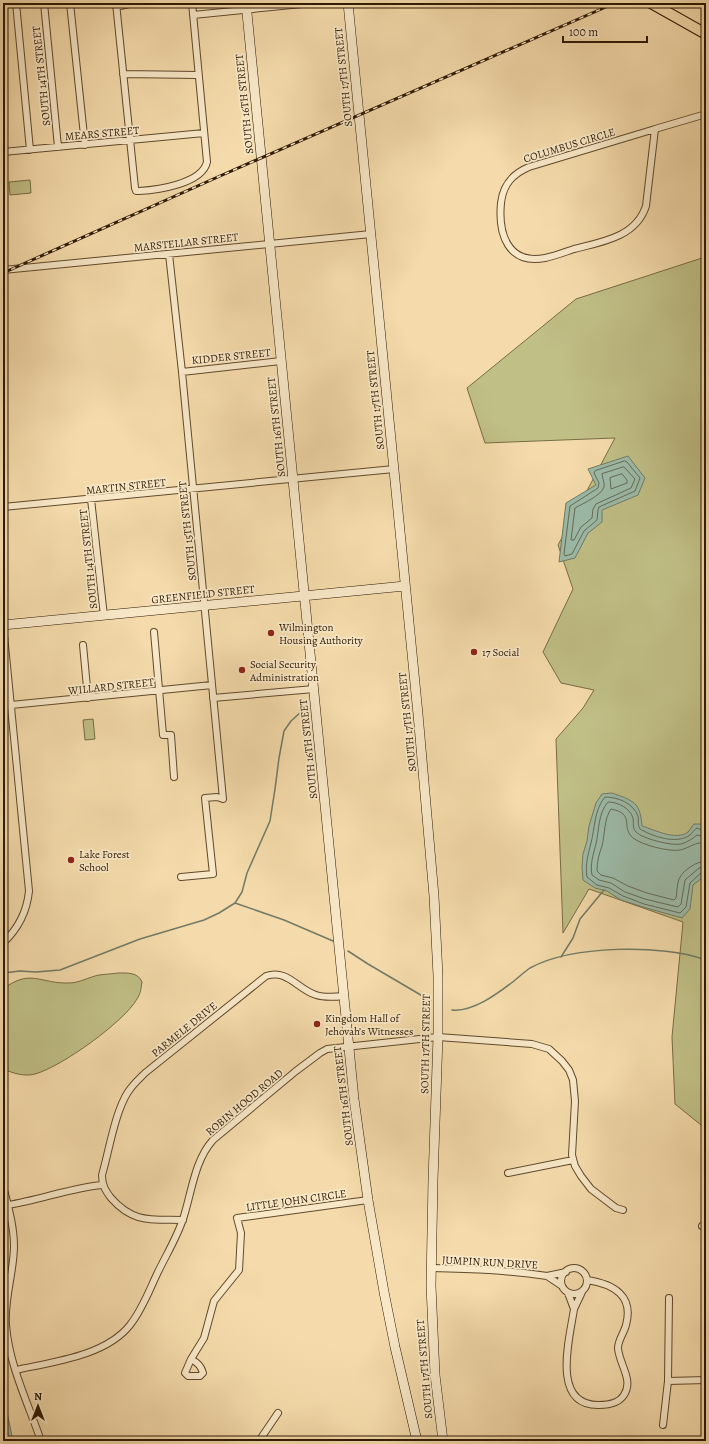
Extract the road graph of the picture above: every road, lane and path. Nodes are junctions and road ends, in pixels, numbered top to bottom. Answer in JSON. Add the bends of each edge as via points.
{"nodes":[{"id":1,"x":16,"y":3,"type":"edge"},
{"id":2,"x":44,"y":3,"type":"edge"},
{"id":3,"x":70,"y":3,"type":"edge"},
{"id":4,"x":133,"y":3,"type":"edge"},
{"id":5,"x":192,"y":3,"type":"edge"},
{"id":6,"x":312,"y":3,"type":"edge"},
{"id":7,"x":348,"y":3,"type":"edge"},
{"id":8,"x":651,"y":3,"type":"edge"},
{"id":9,"x":116,"y":5,"type":"edge"},
{"id":10,"x":246,"y":6,"type":"edge"},
{"id":11,"x":193,"y":15,"type":"junction"},
{"id":12,"x":706,"y":34,"type":"edge"},
{"id":13,"x":123,"y":74,"type":"junction"},
{"id":14,"x":198,"y":75,"type":"junction"},
{"id":15,"x":706,"y":114,"type":"edge"},
{"id":16,"x":655,"y":129,"type":"junction"},
{"id":17,"x":204,"y":133,"type":"junction"},
{"id":18,"x":130,"y":140,"type":"junction"},
{"id":19,"x":85,"y":145,"type":"junction"},
{"id":20,"x":58,"y":147,"type":"junction"},
{"id":21,"x":30,"y":150,"type":"junction"},
{"id":22,"x":3,"y":152,"type":"edge"},
{"id":23,"x":371,"y":234,"type":"junction"},
{"id":24,"x":270,"y":244,"type":"junction"},
{"id":25,"x":169,"y":254,"type":"junction"},
{"id":26,"x":3,"y":270,"type":"edge"},
{"id":27,"x":281,"y":361,"type":"junction"},
{"id":28,"x":182,"y":372,"type":"junction"},
{"id":29,"x":394,"y":469,"type":"junction"},
{"id":30,"x":293,"y":478,"type":"junction"},
{"id":31,"x":193,"y":489,"type":"junction"},
{"id":32,"x":91,"y":499,"type":"junction"},
{"id":33,"x":3,"y":507,"type":"edge"},
{"id":34,"x":405,"y":586,"type":"junction"},
{"id":35,"x":305,"y":596,"type":"junction"},
{"id":36,"x":205,"y":606,"type":"junction"},
{"id":37,"x":104,"y":616,"type":"junction"},
{"id":38,"x":3,"y":625,"type":"edge"},
{"id":39,"x":154,"y":632,"type":"dead end"},
{"id":40,"x":83,"y":645,"type":"dead end"},
{"id":41,"x":212,"y":686,"type":"junction"},
{"id":42,"x":314,"y":689,"type":"junction"},
{"id":43,"x":160,"y":691,"type":"junction"},
{"id":44,"x":88,"y":698,"type":"junction"},
{"id":45,"x":213,"y":698,"type":"junction"},
{"id":46,"x":11,"y":706,"type":"junction"},
{"id":47,"x":174,"y":777,"type":"dead end"},
{"id":48,"x":181,"y":877,"type":"dead end"},
{"id":49,"x":3,"y":943,"type":"edge"},
{"id":50,"x":344,"y":996,"type":"junction"},
{"id":51,"x":438,"y":1037,"type":"junction"},
{"id":52,"x":349,"y":1047,"type":"junction"},
{"id":53,"x":573,"y":1160,"type":"junction"},
{"id":54,"x":508,"y":1173,"type":"dead end"},
{"id":55,"x":102,"y":1185,"type":"junction"},
{"id":56,"x":3,"y":1186,"type":"edge"},
{"id":57,"x":368,"y":1200,"type":"junction"},
{"id":58,"x":8,"y":1205,"type":"junction"},
{"id":59,"x":623,"y":1210,"type":"dead end"},
{"id":60,"x":183,"y":1220,"type":"junction"},
{"id":61,"x":431,"y":1268,"type":"junction"},
{"id":62,"x":566,"y":1272,"type":"junction"},
{"id":63,"x":547,"y":1276,"type":"junction"},
{"id":64,"x":588,"y":1280,"type":"junction"},
{"id":65,"x":562,"y":1286,"type":"junction"},
{"id":66,"x":582,"y":1292,"type":"junction"},
{"id":67,"x":568,"y":1293,"type":"junction"},
{"id":68,"x":669,"y":1298,"type":"dead end"},
{"id":69,"x":574,"y":1309,"type":"junction"},
{"id":70,"x":191,"y":1359,"type":"dead end"},
{"id":71,"x":16,"y":1370,"type":"junction"},
{"id":72,"x":706,"y":1380,"type":"edge"},
{"id":73,"x":668,"y":1381,"type":"junction"},
{"id":74,"x":278,"y":1413,"type":"dead end"},
{"id":75,"x":663,"y":1425,"type":"dead end"},
{"id":76,"x":41,"y":1441,"type":"edge"},
{"id":77,"x":259,"y":1441,"type":"edge"},
{"id":78,"x":417,"y":1441,"type":"edge"},
{"id":79,"x":443,"y":1441,"type":"edge"}],
"edges":[{"from":1,"to":21,"type":"street"},
{"from":2,"to":20,"type":"street","name":"SOUTH 14TH STREET"},
{"from":3,"to":19,"type":"street"},
{"from":4,"to":9,"type":"street"},
{"from":5,"to":11,"type":"street"},
{"from":6,"to":10,"type":"street"},
{"from":7,"to":23,"type":"main road","name":"SOUTH 17TH STREET"},
{"from":8,"to":12,"type":"main road"},
{"from":9,"to":13,"type":"street"},
{"from":10,"to":11,"type":"street"},
{"from":10,"to":24,"type":"main road","name":"SOUTH 16TH STREET"},
{"from":11,"to":14,"type":"street"},
{"from":13,"to":14,"type":"street"},
{"from":13,"to":18,"type":"street"},
{"from":14,"to":17,"type":"street"},
{"from":15,"to":16,"type":"street","name":"COLUMBUS CIRCLE"},
{"from":16,"to":16,"type":"street","name":"COLUMBUS CIRCLE","via":[[529,167],[514,175],[504,187],[501,204],[502,231],[509,248],[526,258],[544,258],[616,237],[630,229],[641,218],[646,206]]},
{"from":17,"to":18,"type":"street","name":"MEARS STREET"},
{"from":17,"to":18,"type":"street","via":[[207,162],[204,170],[182,183],[145,191],[136,191],[135,188]]},
{"from":18,"to":19,"type":"street","name":"MEARS STREET"},
{"from":19,"to":20,"type":"street","name":"MEARS STREET"},
{"from":20,"to":21,"type":"street","name":"MEARS STREET"},
{"from":21,"to":22,"type":"street","name":"MEARS STREET"},
{"from":23,"to":24,"type":"street","name":"MARSTELLAR STREET"},
{"from":23,"to":29,"type":"main road","name":"SOUTH 17TH STREET"},
{"from":24,"to":25,"type":"street","name":"MARSTELLAR STREET"},
{"from":24,"to":27,"type":"main road","name":"SOUTH 16TH STREET"},
{"from":25,"to":26,"type":"street","name":"MARSTELLAR STREET"},
{"from":25,"to":28,"type":"street","name":"SOUTH 15TH STREET"},
{"from":27,"to":28,"type":"street","name":"KIDDER STREET"},
{"from":27,"to":30,"type":"main road","name":"SOUTH 16TH STREET"},
{"from":28,"to":31,"type":"street","name":"SOUTH 15TH STREET"},
{"from":29,"to":30,"type":"street","name":"MARTIN STREET"},
{"from":29,"to":34,"type":"main road","name":"SOUTH 17TH STREET"},
{"from":30,"to":31,"type":"street","name":"MARTIN STREET"},
{"from":30,"to":35,"type":"main road","name":"SOUTH 16TH STREET"},
{"from":31,"to":32,"type":"street","name":"MARTIN STREET"},
{"from":31,"to":36,"type":"street","name":"SOUTH 15TH STREET"},
{"from":32,"to":33,"type":"street","name":"MARTIN STREET"},
{"from":32,"to":37,"type":"street","name":"SOUTH 14TH STREET"},
{"from":34,"to":35,"type":"main road","name":"GREENFIELD STREET"},
{"from":34,"to":51,"type":"main road","name":"SOUTH 17TH STREET","via":[[433,876]]},
{"from":35,"to":36,"type":"main road","name":"GREENFIELD STREET"},
{"from":35,"to":42,"type":"main road","name":"SOUTH 16TH STREET"},
{"from":36,"to":37,"type":"main road","name":"GREENFIELD STREET"},
{"from":36,"to":41,"type":"street","name":"SOUTH 15TH STREET"},
{"from":37,"to":38,"type":"main road","name":"GREENFIELD STREET"},
{"from":38,"to":46,"type":"street"},
{"from":39,"to":43,"type":"street"},
{"from":40,"to":44,"type":"street"},
{"from":41,"to":43,"type":"street","name":"WILLARD STREET"},
{"from":41,"to":45,"type":"street","name":"SOUTH 15TH STREET"},
{"from":42,"to":45,"type":"street"},
{"from":42,"to":50,"type":"main road","name":"SOUTH 16TH STREET"},
{"from":43,"to":44,"type":"street","name":"WILLARD STREET"},
{"from":43,"to":47,"type":"street","via":[[163,735],[171,735]]},
{"from":44,"to":46,"type":"street","name":"WILLARD STREET"},
{"from":45,"to":48,"type":"street","name":"SOUTH 15TH STREET","via":[[223,799],[205,798],[213,874]]},
{"from":46,"to":49,"type":"street","via":[[29,890],[23,916],[14,932]]},
{"from":50,"to":52,"type":"main road","name":"SOUTH 16TH STREET"},
{"from":50,"to":55,"type":"street","name":"PARMELE DRIVE","via":[[316,995],[278,974],[261,979],[133,1085],[117,1117],[102,1175]]},
{"from":51,"to":52,"type":"street","name":"ROBIN HOOD ROAD"},
{"from":51,"to":53,"type":"street","name":"ROBIN HOOD ROAD","via":[[532,1044],[556,1054],[569,1070],[573,1080]]},
{"from":51,"to":61,"type":"main road","name":"SOUTH 17TH STREET"},
{"from":52,"to":57,"type":"main road","name":"SOUTH 16TH STREET"},
{"from":52,"to":60,"type":"street","name":"ROBIN HOOD ROAD","via":[[327,1049],[320,1053],[206,1148]]},
{"from":53,"to":54,"type":"street"},
{"from":53,"to":59,"type":"street","via":[[580,1176],[591,1189],[616,1208]]},
{"from":55,"to":58,"type":"street"},
{"from":55,"to":60,"type":"street","via":[[113,1200],[129,1214],[143,1219]]},
{"from":56,"to":58,"type":"street"},
{"from":57,"to":70,"type":"street","name":"LITTLE JOHN CIRCLE","via":[[237,1218],[241,1233],[238,1270],[214,1301],[204,1338]]},
{"from":57,"to":78,"type":"main road","name":"SOUTH 16TH STREET","via":[[394,1341]]},
{"from":58,"to":71,"type":"street","via":[[14,1246],[7,1292],[6,1323]]},
{"from":60,"to":71,"type":"street","name":"ROBIN HOOD ROAD","via":[[141,1308],[123,1333],[71,1358]]},
{"from":61,"to":63,"type":"street","name":"JUMPIN RUN DRIVE","via":[[485,1269]]},
{"from":61,"to":79,"type":"main road","name":"SOUTH 17TH STREET","via":[[436,1375]]},
{"from":62,"to":63,"type":"street","name":"JUMPIN RUN DRIVE"},
{"from":62,"to":64,"type":"street","name":"JUMPIN RUN DRIVE","via":[[573,1268],[580,1270]]},
{"from":62,"to":65,"type":"street"},
{"from":63,"to":65,"type":"street","name":"JUMPIN RUN DRIVE"},
{"from":64,"to":66,"type":"street","name":"JUMPIN RUN DRIVE"},
{"from":64,"to":69,"type":"street","name":"JUMPIN RUN DRIVE","via":[[614,1289],[624,1297],[628,1308],[626,1326],[618,1348],[627,1379],[627,1391],[615,1402],[589,1404],[576,1396],[569,1385],[566,1363]]},
{"from":65,"to":67,"type":"street","name":"JUMPIN RUN DRIVE"},
{"from":66,"to":67,"type":"street"},
{"from":66,"to":69,"type":"street","name":"JUMPIN RUN DRIVE"},
{"from":67,"to":69,"type":"street","name":"JUMPIN RUN DRIVE"},
{"from":68,"to":73,"type":"street"},
{"from":71,"to":76,"type":"street"},
{"from":72,"to":73,"type":"street"},
{"from":73,"to":75,"type":"street"},
{"from":74,"to":77,"type":"street"}]}
